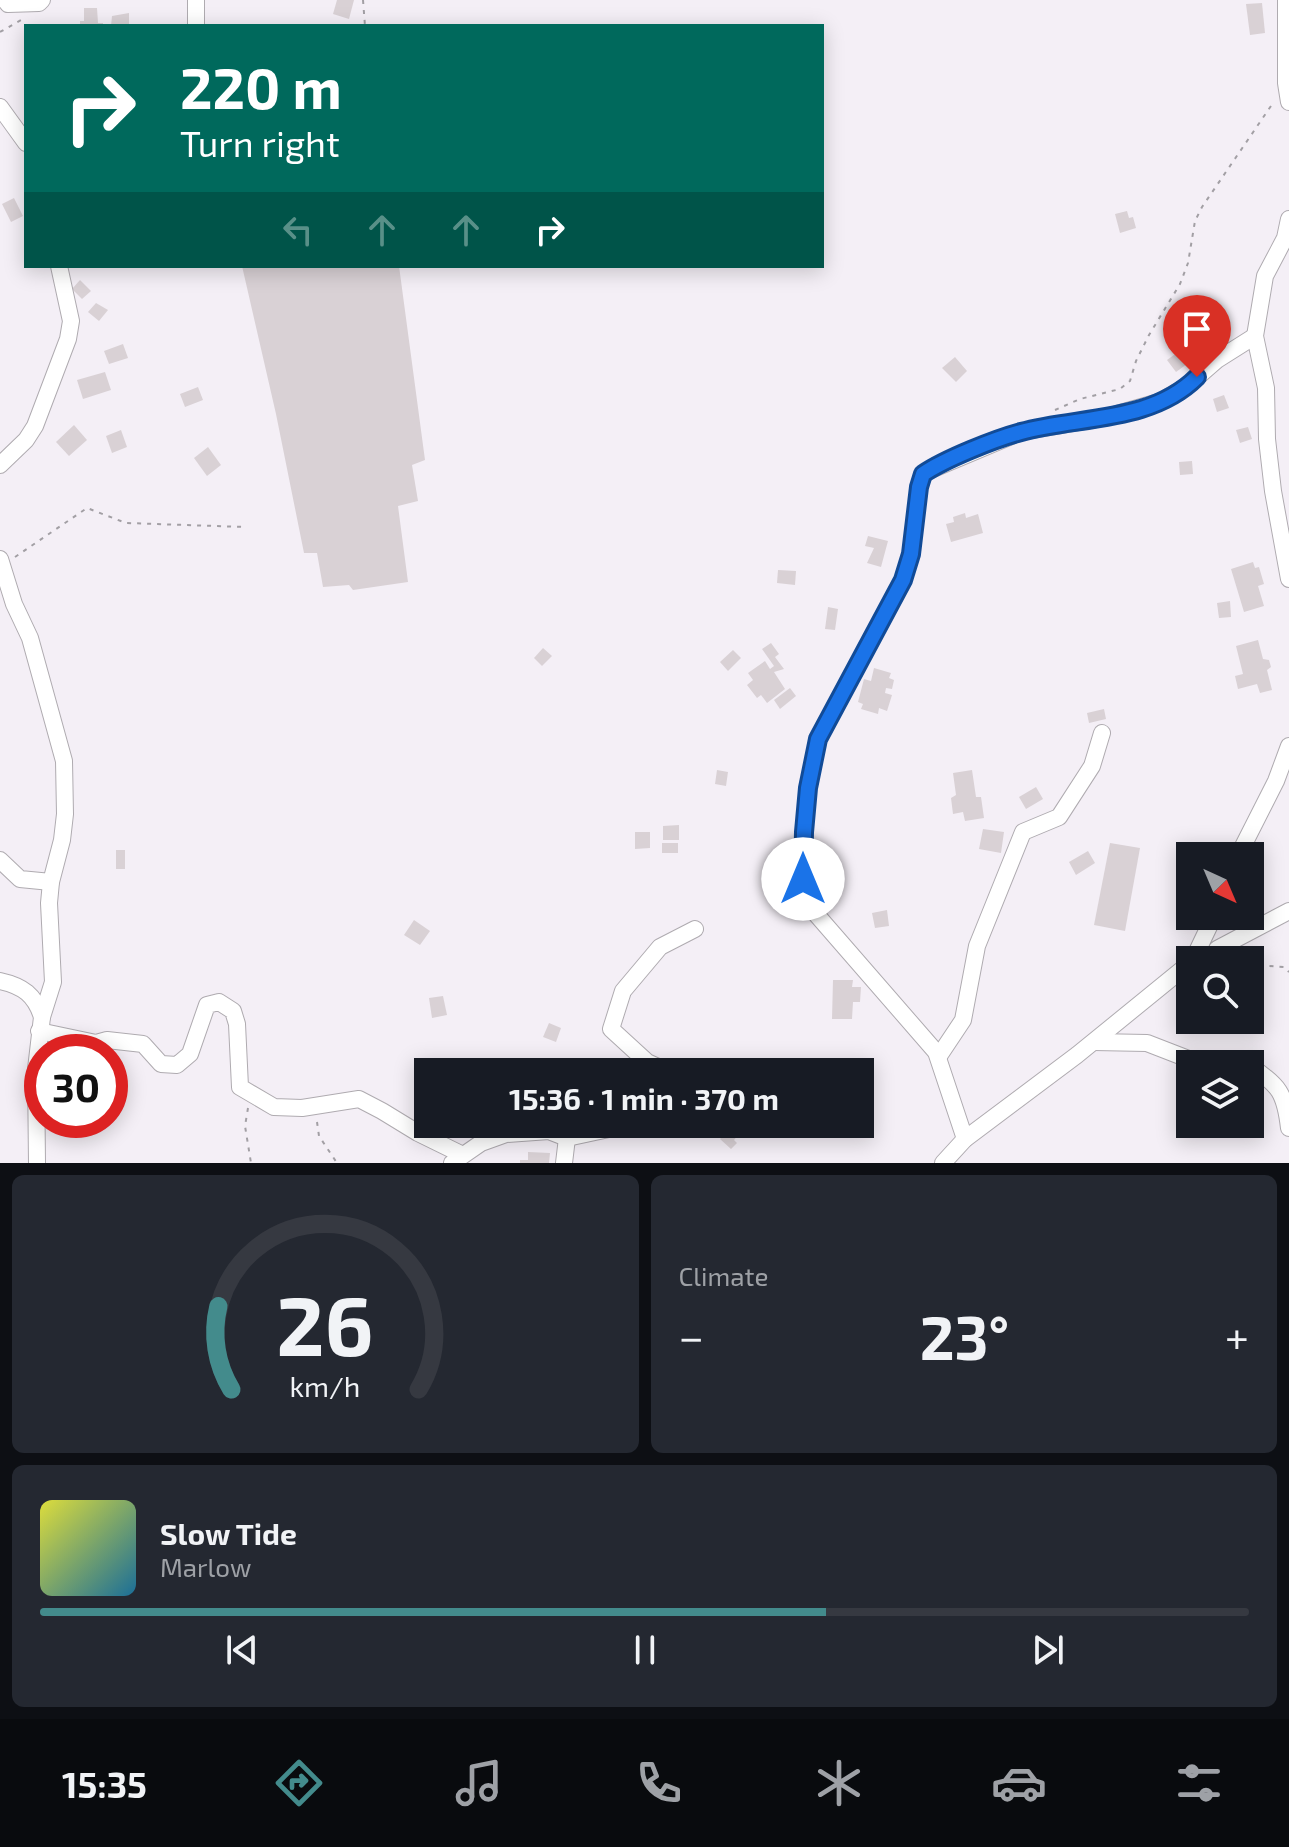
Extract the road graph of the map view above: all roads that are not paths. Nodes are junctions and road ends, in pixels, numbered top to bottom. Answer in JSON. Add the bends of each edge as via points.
{"nodes":[{"id":1,"x":5,"y":0,"type":"edge"},
{"id":2,"x":42,"y":0,"type":"edge"},
{"id":3,"x":196,"y":0,"type":"edge"},
{"id":4,"x":1286,"y":0,"type":"edge"},
{"id":5,"x":196,"y":24,"type":"edge"},
{"id":6,"x":1289,"y":102,"type":"edge"},
{"id":7,"x":0,"y":107,"type":"edge"},
{"id":8,"x":24,"y":140,"type":"edge"},
{"id":9,"x":1289,"y":219,"type":"edge"},
{"id":10,"x":59,"y":268,"type":"edge"},
{"id":11,"x":1255,"y":336,"type":"junction"},
{"id":12,"x":0,"y":465,"type":"edge"},
{"id":13,"x":1,"y":562,"type":"edge"},
{"id":14,"x":1289,"y":579,"type":"edge"},
{"id":15,"x":1102,"y":733,"type":"dead end"},
{"id":16,"x":1289,"y":746,"type":"edge"},
{"id":17,"x":1245,"y":842,"type":"edge"},
{"id":18,"x":0,"y":860,"type":"edge"},
{"id":19,"x":51,"y":882,"type":"junction"},
{"id":20,"x":1289,"y":911,"type":"edge"},
{"id":21,"x":695,"y":929,"type":"dead end"},
{"id":22,"x":1223,"y":946,"type":"edge"},
{"id":23,"x":1176,"y":974,"type":"edge"},
{"id":24,"x":0,"y":981,"type":"edge"},
{"id":25,"x":40,"y":1024,"type":"junction"},
{"id":26,"x":1094,"y":1042,"type":"junction"},
{"id":27,"x":1176,"y":1054,"type":"edge"},
{"id":28,"x":939,"y":1056,"type":"junction"},
{"id":29,"x":643,"y":1058,"type":"edge"},
{"id":30,"x":1264,"y":1075,"type":"edge"},
{"id":31,"x":1289,"y":1128,"type":"edge"},
{"id":32,"x":495,"y":1138,"type":"edge"},
{"id":33,"x":567,"y":1138,"type":"edge"},
{"id":34,"x":965,"y":1139,"type":"junction"},
{"id":35,"x":457,"y":1159,"type":"edge"},
{"id":36,"x":37,"y":1163,"type":"edge"},
{"id":37,"x":564,"y":1163,"type":"edge"},
{"id":38,"x":943,"y":1163,"type":"edge"}],
"edges":[{"from":1,"to":2,"type":"street"},
{"from":3,"to":5,"type":"street"},
{"from":4,"to":6,"type":"street"},
{"from":7,"to":8,"type":"street"},
{"from":9,"to":11,"type":"street","via":[[1265,276]]},
{"from":10,"to":12,"type":"street","via":[[71,321],[68,339],[35,426]]},
{"from":11,"to":14,"type":"street"},
{"from":11,"to":28,"type":"street","via":[[1159,402],[1021,432],[921,478],[903,580],[818,739],[808,788],[803,879],[816,914]]},
{"from":13,"to":19,"type":"street","via":[[30,638],[64,761],[65,814]]},
{"from":15,"to":28,"type":"street","via":[[1092,766],[1059,817],[1023,832],[977,946],[963,1020]]},
{"from":16,"to":17,"type":"street"},
{"from":18,"to":19,"type":"street","via":[[20,879]]},
{"from":19,"to":25,"type":"street","via":[[53,982]]},
{"from":20,"to":22,"type":"street"},
{"from":21,"to":29,"type":"street","via":[[660,947],[623,991],[611,1029]]},
{"from":23,"to":26,"type":"street"},
{"from":24,"to":25,"type":"street","via":[[30,994],[37,1002]]},
{"from":25,"to":35,"type":"street","via":[[96,1043],[143,1044],[161,1064],[177,1065],[190,1054],[207,1005],[219,1002],[233,1011],[237,1024],[240,1087],[274,1107],[359,1099]]},
{"from":25,"to":36,"type":"street"},
{"from":26,"to":27,"type":"street","via":[[1147,1043]]},
{"from":26,"to":34,"type":"street"},
{"from":28,"to":34,"type":"street"},
{"from":30,"to":31,"type":"street","via":[[1275,1082]]},
{"from":32,"to":35,"type":"street"},
{"from":33,"to":37,"type":"street"},
{"from":34,"to":38,"type":"street"}]}
